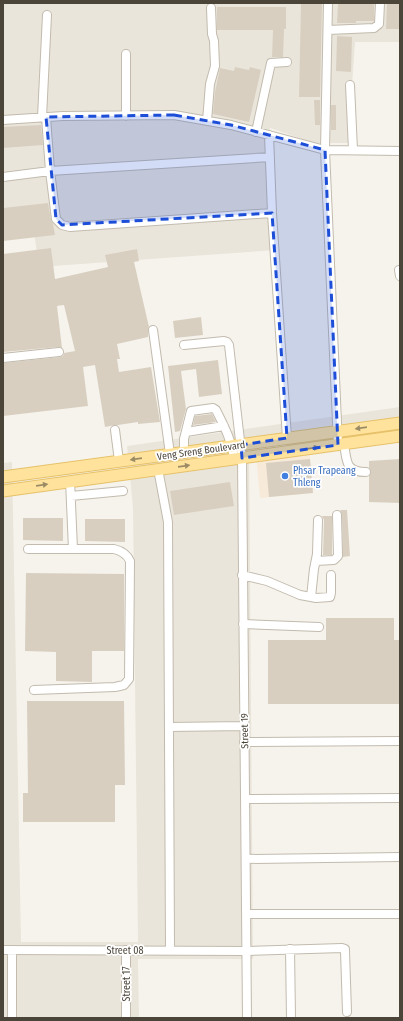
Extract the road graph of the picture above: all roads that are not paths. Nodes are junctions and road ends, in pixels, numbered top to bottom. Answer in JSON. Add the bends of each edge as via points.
{"nodes":[{"id":1,"x":328,"y":3,"type":"edge"},
{"id":2,"x":380,"y":3,"type":"edge"},
{"id":3,"x":211,"y":8,"type":"dead end"},
{"id":4,"x":47,"y":15,"type":"dead end"},
{"id":5,"x":328,"y":30,"type":"junction"},
{"id":6,"x":126,"y":54,"type":"dead end"},
{"id":7,"x":287,"y":62,"type":"dead end"},
{"id":8,"x":350,"y":85,"type":"dead end"},
{"id":9,"x":126,"y":116,"type":"junction"},
{"id":10,"x":44,"y":117,"type":"junction"},
{"id":11,"x":3,"y":120,"type":"edge"},
{"id":12,"x":207,"y":120,"type":"junction"},
{"id":13,"x":256,"y":132,"type":"junction"},
{"id":14,"x":269,"y":135,"type":"junction"},
{"id":15,"x":325,"y":150,"type":"junction"},
{"id":16,"x":353,"y":150,"type":"junction"},
{"id":17,"x":400,"y":151,"type":"edge"},
{"id":18,"x":270,"y":157,"type":"junction"},
{"id":19,"x":50,"y":172,"type":"junction"},
{"id":20,"x":3,"y":177,"type":"edge"},
{"id":21,"x":272,"y":213,"type":"junction"},
{"id":22,"x":153,"y":330,"type":"dead end"},
{"id":23,"x":184,"y":345,"type":"dead end"},
{"id":24,"x":60,"y":352,"type":"dead end"},
{"id":25,"x":3,"y":358,"type":"edge"},
{"id":26,"x":400,"y":423,"type":"edge"},
{"id":27,"x":224,"y":426,"type":"junction"},
{"id":28,"x":116,"y":430,"type":"dead end"},
{"id":29,"x":338,"y":431,"type":"junction"},
{"id":30,"x":186,"y":432,"type":"junction"},
{"id":31,"x":400,"y":436,"type":"edge"},
{"id":32,"x":288,"y":438,"type":"junction"},
{"id":33,"x":341,"y":444,"type":"junction"},
{"id":34,"x":237,"y":445,"type":"junction"},
{"id":35,"x":184,"y":452,"type":"junction"},
{"id":36,"x":170,"y":454,"type":"junction"},
{"id":37,"x":238,"y":458,"type":"junction"},
{"id":38,"x":119,"y":461,"type":"junction"},
{"id":39,"x":158,"y":469,"type":"junction"},
{"id":40,"x":366,"y":472,"type":"dead end"},
{"id":41,"x":3,"y":478,"type":"edge"},
{"id":42,"x":70,"y":481,"type":"junction"},
{"id":43,"x":3,"y":491,"type":"edge"},
{"id":44,"x":123,"y":491,"type":"dead end"},
{"id":45,"x":71,"y":496,"type":"junction"},
{"id":46,"x":337,"y":515,"type":"dead end"},
{"id":47,"x":318,"y":520,"type":"dead end"},
{"id":48,"x":28,"y":549,"type":"dead end"},
{"id":49,"x":73,"y":549,"type":"junction"},
{"id":50,"x":316,"y":561,"type":"junction"},
{"id":51,"x":242,"y":575,"type":"junction"},
{"id":52,"x":331,"y":575,"type":"dead end"},
{"id":53,"x":311,"y":597,"type":"junction"},
{"id":54,"x":243,"y":624,"type":"junction"},
{"id":55,"x":319,"y":627,"type":"dead end"},
{"id":56,"x":34,"y":690,"type":"dead end"},
{"id":57,"x":244,"y":726,"type":"junction"},
{"id":58,"x":169,"y":727,"type":"junction"},
{"id":59,"x":400,"y":741,"type":"edge"},
{"id":60,"x":244,"y":742,"type":"junction"},
{"id":61,"x":400,"y":798,"type":"edge"},
{"id":62,"x":245,"y":799,"type":"junction"},
{"id":63,"x":400,"y":857,"type":"edge"},
{"id":64,"x":246,"y":859,"type":"junction"},
{"id":65,"x":246,"y":914,"type":"junction"},
{"id":66,"x":400,"y":914,"type":"edge"},
{"id":67,"x":290,"y":949,"type":"junction"},
{"id":68,"x":3,"y":950,"type":"edge"},
{"id":69,"x":12,"y":950,"type":"junction"},
{"id":70,"x":126,"y":950,"type":"junction"},
{"id":71,"x":170,"y":950,"type":"junction"},
{"id":72,"x":246,"y":951,"type":"junction"},
{"id":73,"x":347,"y":1012,"type":"dead end"},
{"id":74,"x":12,"y":1018,"type":"edge"},
{"id":75,"x":126,"y":1018,"type":"edge"},
{"id":76,"x":247,"y":1018,"type":"edge"},
{"id":77,"x":291,"y":1018,"type":"edge"}],
"edges":[{"from":1,"to":5,"type":"street"},
{"from":2,"to":5,"type":"street","via":[[379,24],[374,28]]},
{"from":3,"to":12,"type":"street","via":[[215,66],[210,84]]},
{"from":4,"to":10,"type":"street"},
{"from":5,"to":15,"type":"street"},
{"from":6,"to":9,"type":"street"},
{"from":7,"to":13,"type":"street","via":[[271,63]]},
{"from":8,"to":16,"type":"street"},
{"from":9,"to":10,"type":"street"},
{"from":9,"to":12,"type":"street","via":[[174,115]]},
{"from":10,"to":11,"type":"street"},
{"from":10,"to":19,"type":"street"},
{"from":12,"to":13,"type":"street"},
{"from":13,"to":14,"type":"street"},
{"from":14,"to":15,"type":"street"},
{"from":14,"to":18,"type":"street"},
{"from":15,"to":16,"type":"street"},
{"from":15,"to":29,"type":"street"},
{"from":16,"to":17,"type":"street"},
{"from":18,"to":19,"type":"street"},
{"from":18,"to":21,"type":"street"},
{"from":19,"to":20,"type":"street"},
{"from":19,"to":21,"type":"street","via":[[56,219],[62,225],[70,227]]},
{"from":21,"to":32,"type":"street"},
{"from":22,"to":36,"type":"street"},
{"from":23,"to":34,"type":"street","via":[[224,341],[229,345]]},
{"from":24,"to":25,"type":"street"},
{"from":26,"to":29,"type":"main road","name":"Veng Sreng Boulevard","one_way":true},
{"from":27,"to":30,"type":"street"},
{"from":27,"to":30,"type":"street","via":[[213,408],[193,410],[189,414]]},
{"from":27,"to":34,"type":"street"},
{"from":28,"to":38,"type":"street"},
{"from":29,"to":32,"type":"main road","name":"Veng Sreng Boulevard"},
{"from":29,"to":33,"type":"street"},
{"from":30,"to":35,"type":"street"},
{"from":31,"to":33,"type":"main road","name":"Veng Sreng Boulevard"},
{"from":32,"to":34,"type":"main road","name":"Veng Sreng Boulevard"},
{"from":37,"to":33,"type":"main road","name":"Veng Sreng Boulevard","one_way":true},
{"from":33,"to":40,"type":"street","via":[[351,469]]},
{"from":34,"to":35,"type":"main road","name":"Veng Sreng Boulevard"},
{"from":34,"to":37,"type":"street","name":"Street 19"},
{"from":35,"to":36,"type":"main road","name":"Veng Sreng Boulevard"},
{"from":36,"to":38,"type":"main road","name":"Veng Sreng Boulevard","one_way":true},
{"from":39,"to":37,"type":"main road","name":"Veng Sreng Boulevard","one_way":true},
{"from":37,"to":51,"type":"street","name":"Street 19"},
{"from":38,"to":41,"type":"main road","name":"Veng Sreng Boulevard"},
{"from":39,"to":42,"type":"main road","name":"Veng Sreng Boulevard"},
{"from":39,"to":58,"type":"street","via":[[168,522]]},
{"from":43,"to":42,"type":"main road","name":"Veng Sreng Boulevard","one_way":true},
{"from":42,"to":45,"type":"street"},
{"from":44,"to":45,"type":"street"},
{"from":45,"to":49,"type":"street"},
{"from":46,"to":50,"type":"street","via":[[338,556],[334,560]]},
{"from":47,"to":50,"type":"street"},
{"from":48,"to":49,"type":"street"},
{"from":49,"to":56,"type":"street","via":[[114,549],[122,552],[130,561],[129,679],[115,687]]},
{"from":50,"to":53,"type":"street"},
{"from":51,"to":53,"type":"street"},
{"from":51,"to":54,"type":"street","name":"Street 19"},
{"from":52,"to":53,"type":"street","via":[[330,598]]},
{"from":54,"to":55,"type":"street"},
{"from":54,"to":57,"type":"street","name":"Street 19"},
{"from":57,"to":58,"type":"street"},
{"from":57,"to":60,"type":"street","name":"Street 19"},
{"from":58,"to":71,"type":"street"},
{"from":59,"to":60,"type":"street"},
{"from":60,"to":62,"type":"street","name":"Street 19"},
{"from":61,"to":62,"type":"street"},
{"from":62,"to":64,"type":"street","name":"Street 19"},
{"from":63,"to":64,"type":"street"},
{"from":64,"to":65,"type":"street","name":"Street 19"},
{"from":65,"to":66,"type":"street"},
{"from":65,"to":72,"type":"street","name":"Street 19"},
{"from":67,"to":72,"type":"street","name":"Street 08"},
{"from":67,"to":73,"type":"street","name":"Street 08","via":[[345,949]]},
{"from":67,"to":77,"type":"street"},
{"from":68,"to":69,"type":"street","name":"Street 08"},
{"from":69,"to":70,"type":"street","name":"Street 08"},
{"from":69,"to":74,"type":"street"},
{"from":70,"to":71,"type":"street","name":"Street 08"},
{"from":70,"to":75,"type":"street","name":"Street 17"},
{"from":71,"to":72,"type":"street","name":"Street 08"},
{"from":72,"to":76,"type":"street","name":"Street 19"}]}
